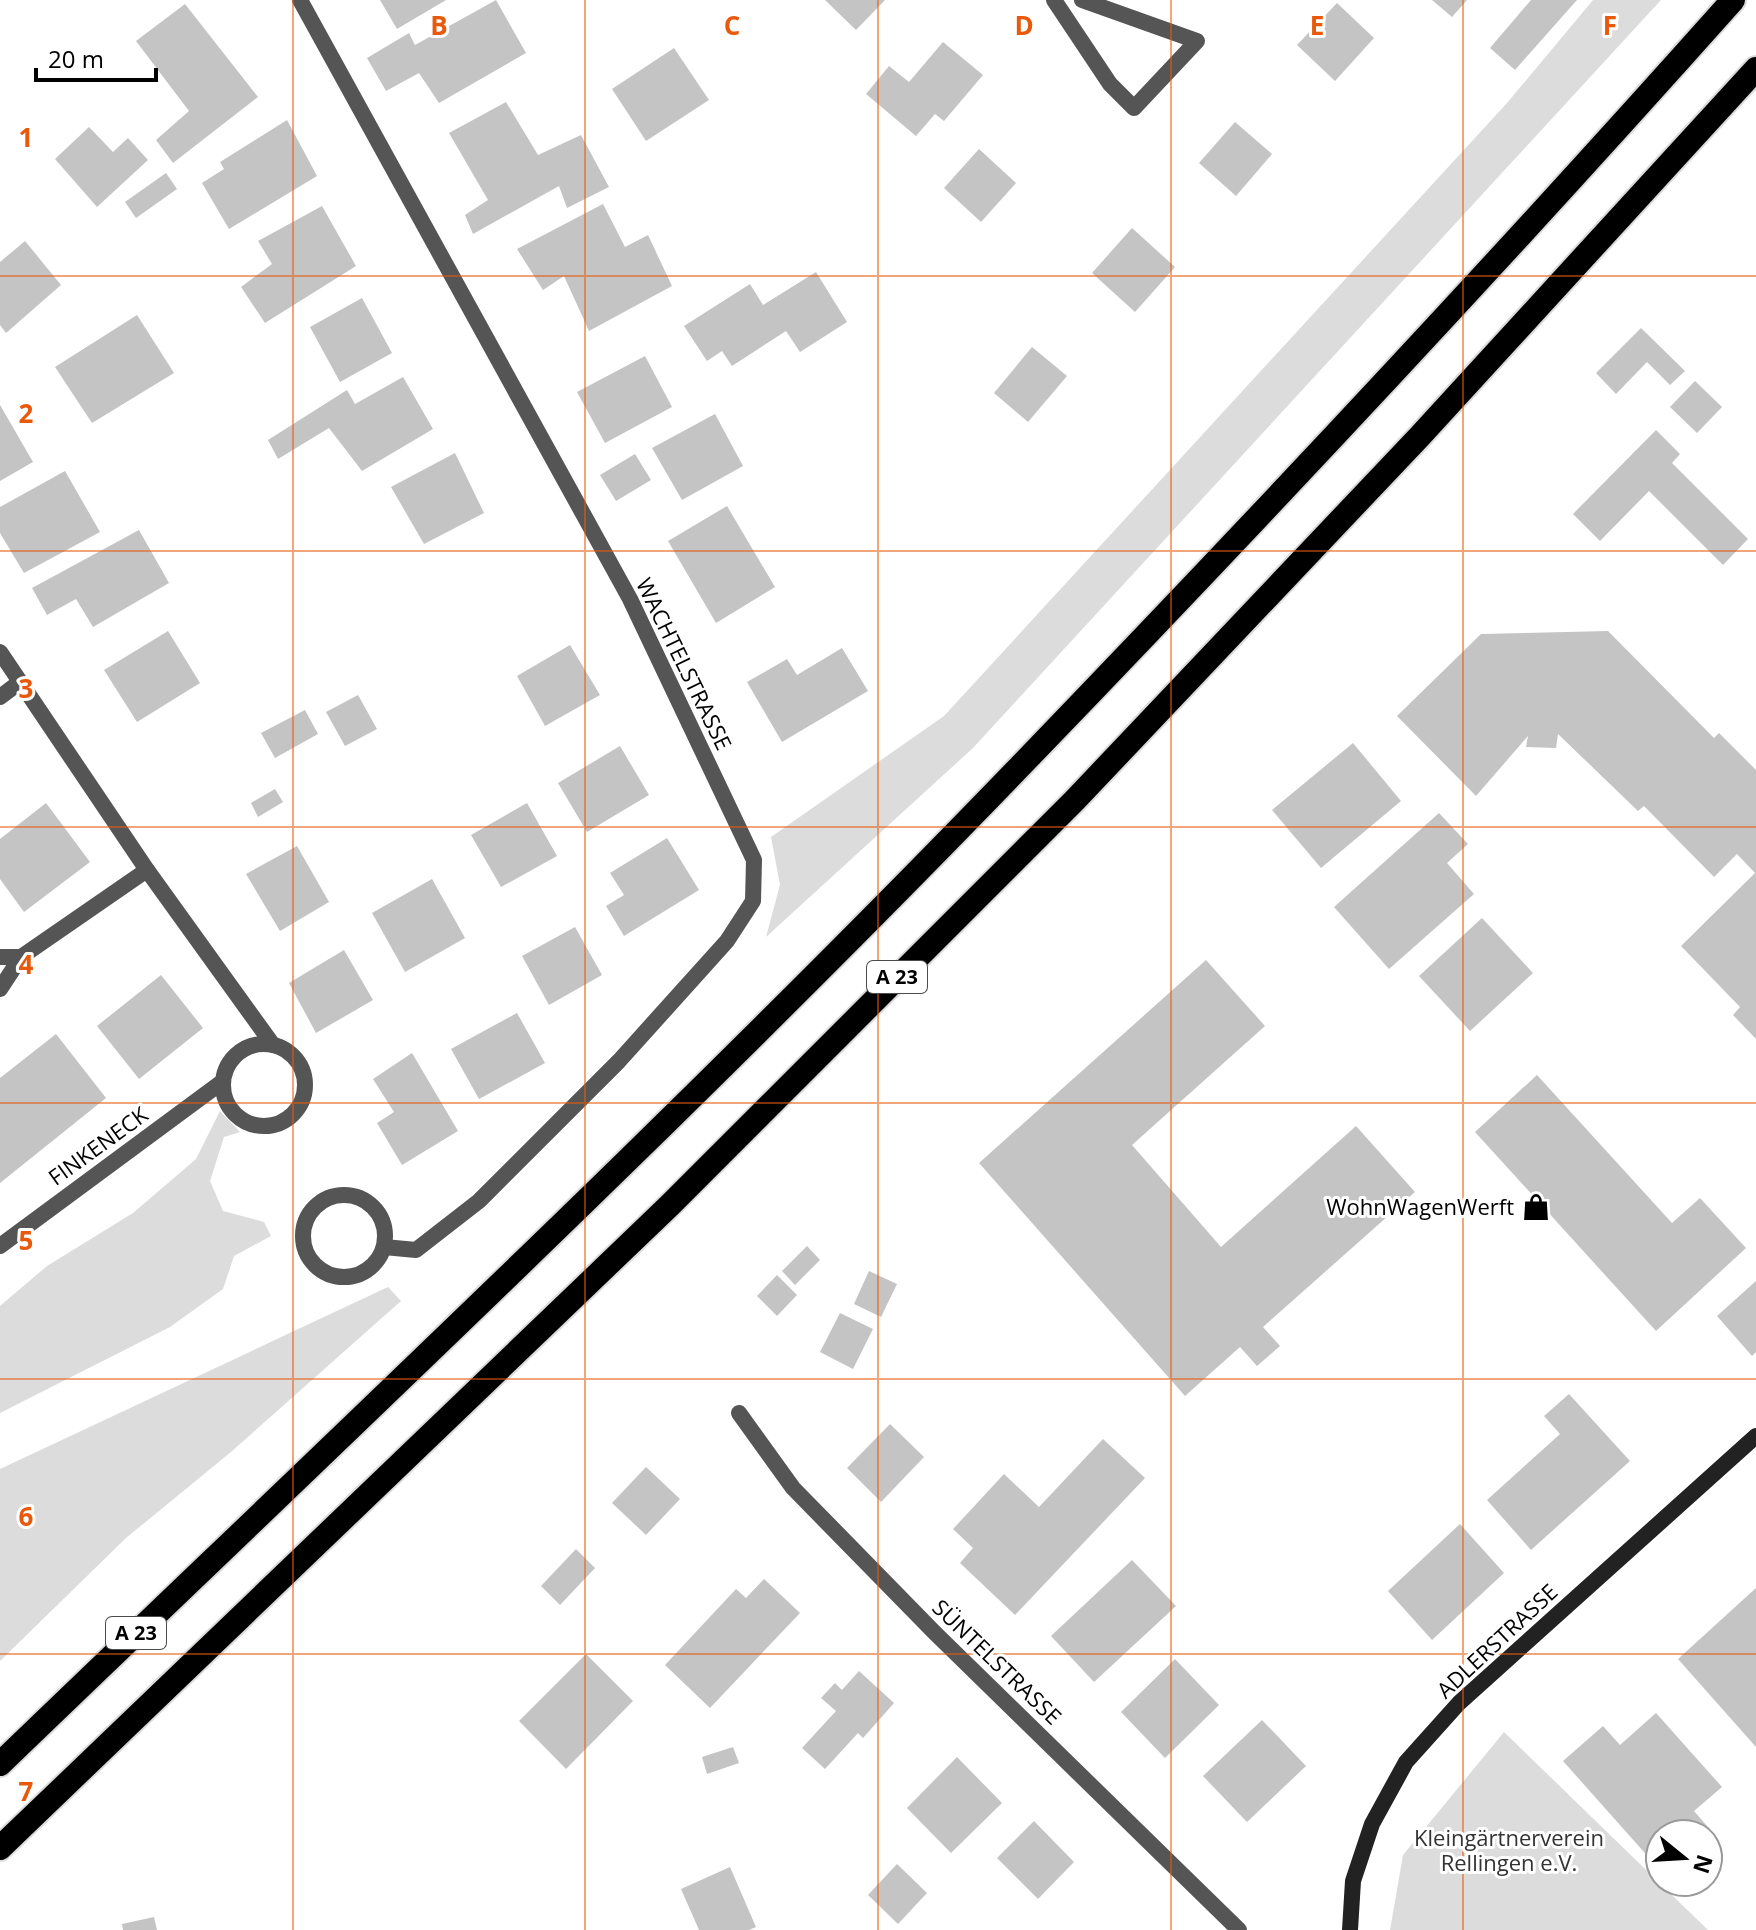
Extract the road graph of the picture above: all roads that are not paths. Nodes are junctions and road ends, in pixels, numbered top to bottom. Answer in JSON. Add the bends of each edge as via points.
{"nodes":[{"id":1,"x":300,"y":0,"type":"edge"},
{"id":2,"x":1054,"y":0,"type":"edge"},
{"id":3,"x":1082,"y":0,"type":"edge"},
{"id":4,"x":1733,"y":0,"type":"edge"},
{"id":5,"x":1756,"y":69,"type":"edge"},
{"id":6,"x":0,"y":652,"type":"edge"},
{"id":7,"x":20,"y":682,"type":"junction"},
{"id":8,"x":0,"y":697,"type":"edge"},
{"id":9,"x":147,"y":870,"type":"junction"},
{"id":10,"x":0,"y":957,"type":"edge"},
{"id":11,"x":21,"y":957,"type":"junction"},
{"id":12,"x":0,"y":989,"type":"edge"},
{"id":13,"x":273,"y":1045,"type":"junction"},
{"id":14,"x":222,"y":1082,"type":"junction"},
{"id":15,"x":0,"y":1246,"type":"edge"},
{"id":16,"x":384,"y":1247,"type":"junction"},
{"id":17,"x":739,"y":1413,"type":"dead end"},
{"id":18,"x":1756,"y":1436,"type":"edge"},
{"id":19,"x":0,"y":1764,"type":"edge"},
{"id":20,"x":0,"y":1848,"type":"edge"},
{"id":21,"x":1239,"y":1930,"type":"edge"},
{"id":22,"x":1350,"y":1930,"type":"edge"}],
"edges":[{"from":1,"to":16,"type":"street","name":"WACHTELSTRASSE","via":[[630,599],[754,860],[753,901],[727,941],[619,1061],[479,1201],[416,1250]]},
{"from":2,"to":3,"type":"street","via":[[1110,84],[1134,108],[1197,41]]},
{"from":4,"to":19,"type":"highway","number":"A 23","via":[[1375,392],[1027,759],[627,1159]]},
{"from":5,"to":20,"type":"highway","number":"A 23","via":[[1420,436],[1075,800],[670,1205]]},
{"from":6,"to":7,"type":"street"},
{"from":7,"to":8,"type":"street"},
{"from":7,"to":9,"type":"street"},
{"from":9,"to":11,"type":"street"},
{"from":9,"to":13,"type":"street"},
{"from":10,"to":11,"type":"street"},
{"from":11,"to":12,"type":"street"},
{"from":13,"to":14,"type":"street","name":"FINKENECK","via":[[258,1044],[233,1056]]},
{"from":13,"to":14,"type":"street","via":[[295,1058],[302,1069],[304,1094],[292,1116],[269,1127],[245,1123],[227,1106]]},
{"from":14,"to":15,"type":"street","name":"FINKENECK"},
{"from":16,"to":16,"type":"street","via":[[371,1268],[335,1276],[314,1264],[303,1238],[312,1212],[334,1197],[361,1199],[380,1216]]},
{"from":17,"to":21,"type":"street","name":"SÜNTELSTRASSE","via":[[815,1511]]},
{"from":18,"to":22,"type":"street","name":"ADLERSTRASSE","via":[[1459,1703],[1406,1762],[1372,1824],[1353,1881]]}]}
